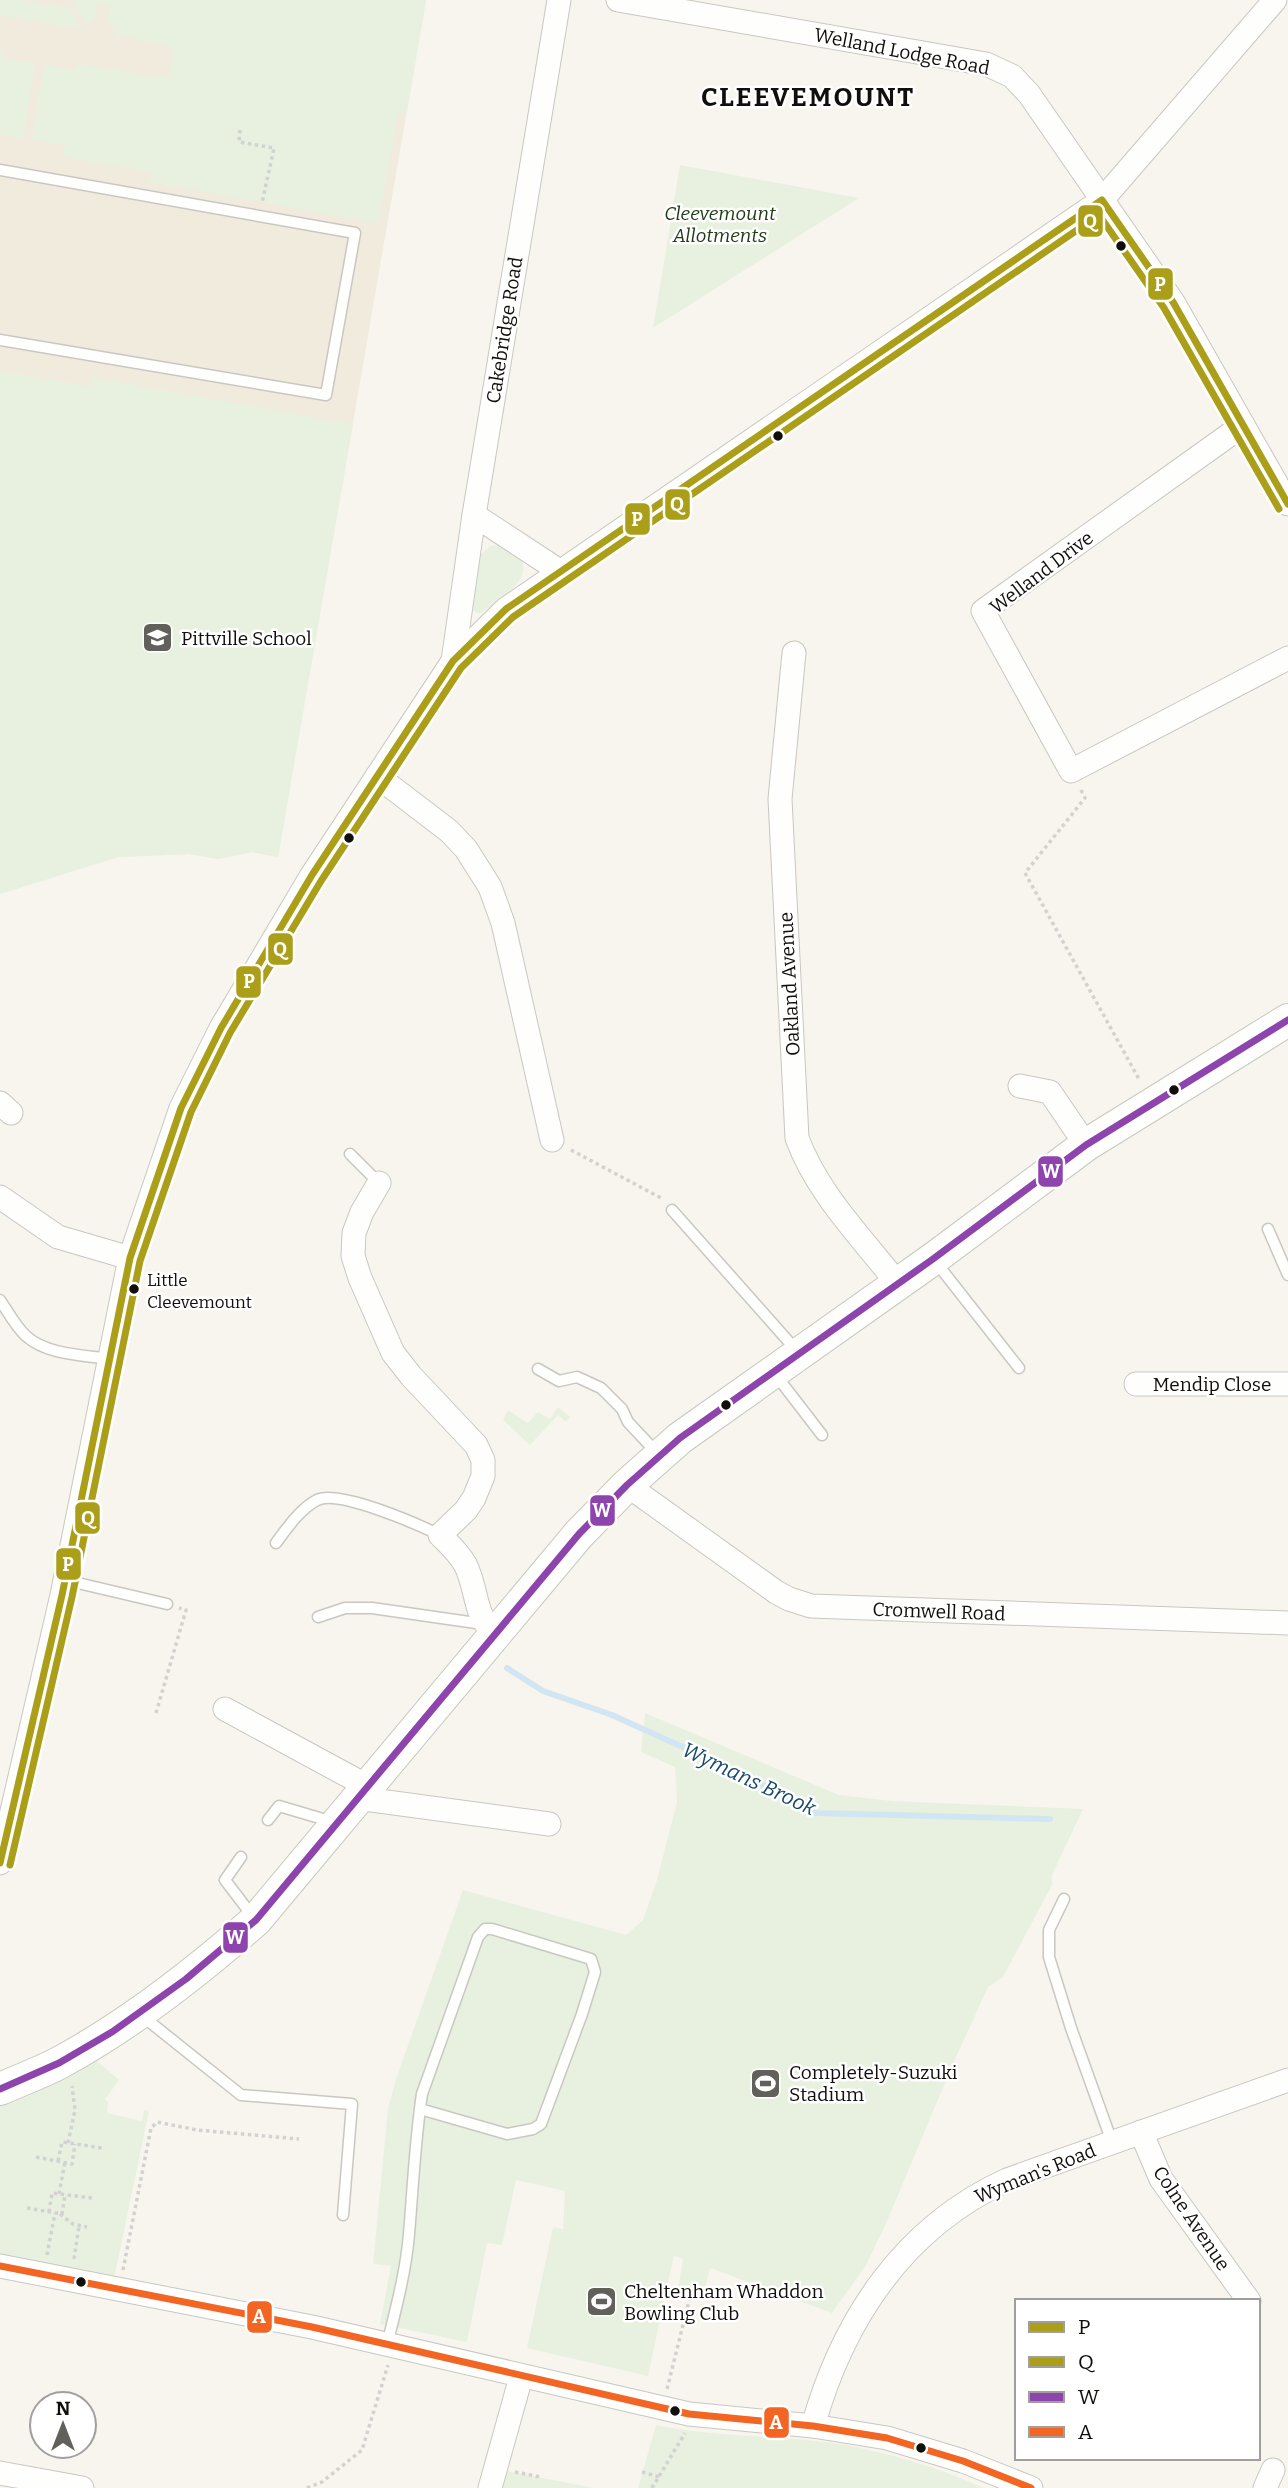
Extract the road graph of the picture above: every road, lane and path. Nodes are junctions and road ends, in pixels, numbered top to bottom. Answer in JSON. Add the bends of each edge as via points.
{"nodes":[{"id":1,"x":559,"y":0,"type":"edge"},
{"id":2,"x":618,"y":0,"type":"edge"},
{"id":3,"x":1275,"y":0,"type":"edge"},
{"id":4,"x":240,"y":130,"type":"dead end"},
{"id":5,"x":0,"y":170,"type":"edge"},
{"id":6,"x":1102,"y":200,"type":"junction"},
{"id":7,"x":262,"y":204,"type":"dead end"},
{"id":8,"x":0,"y":340,"type":"edge"},
{"id":9,"x":1243,"y":425,"type":"junction"},
{"id":10,"x":1288,"y":504,"type":"edge"},
{"id":11,"x":474,"y":515,"type":"junction"},
{"id":12,"x":561,"y":572,"type":"junction"},
{"id":13,"x":794,"y":653,"type":"dead end"},
{"id":14,"x":1288,"y":658,"type":"edge"},
{"id":15,"x":453,"y":661,"type":"junction"},
{"id":16,"x":1071,"y":771,"type":"junction"},
{"id":17,"x":377,"y":776,"type":"junction"},
{"id":18,"x":1288,"y":1020,"type":"edge"},
{"id":19,"x":1020,"y":1086,"type":"dead end"},
{"id":20,"x":1153,"y":1104,"type":"junction"},
{"id":21,"x":552,"y":1140,"type":"joint"},
{"id":22,"x":1086,"y":1146,"type":"junction"},
{"id":23,"x":350,"y":1154,"type":"dead end"},
{"id":24,"x":379,"y":1183,"type":"joint"},
{"id":25,"x":0,"y":1197,"type":"edge"},
{"id":26,"x":672,"y":1210,"type":"joint"},
{"id":27,"x":1268,"y":1229,"type":"dead end"},
{"id":28,"x":130,"y":1258,"type":"junction"},
{"id":29,"x":933,"y":1259,"type":"junction"},
{"id":30,"x":1288,"y":1275,"type":"edge"},
{"id":31,"x":898,"y":1283,"type":"junction"},
{"id":32,"x":0,"y":1300,"type":"edge"},
{"id":33,"x":799,"y":1353,"type":"junction"},
{"id":34,"x":110,"y":1359,"type":"junction"},
{"id":35,"x":1019,"y":1368,"type":"dead end"},
{"id":36,"x":538,"y":1369,"type":"dead end"},
{"id":37,"x":773,"y":1372,"type":"junction"},
{"id":38,"x":1136,"y":1384,"type":"dead end"},
{"id":39,"x":1288,"y":1384,"type":"edge"},
{"id":40,"x":822,"y":1435,"type":"dead end"},
{"id":41,"x":658,"y":1455,"type":"junction"},
{"id":42,"x":627,"y":1485,"type":"junction"},
{"id":43,"x":440,"y":1535,"type":"junction"},
{"id":44,"x":276,"y":1543,"type":"dead end"},
{"id":45,"x":65,"y":1580,"type":"junction"},
{"id":46,"x":167,"y":1604,"type":"joint"},
{"id":47,"x":318,"y":1617,"type":"dead end"},
{"id":48,"x":1288,"y":1623,"type":"edge"},
{"id":49,"x":489,"y":1629,"type":"junction"},
{"id":50,"x":225,"y":1709,"type":"dead end"},
{"id":51,"x":156,"y":1713,"type":"dead end"},
{"id":52,"x":362,"y":1792,"type":"junction"},
{"id":53,"x":268,"y":1820,"type":"dead end"},
{"id":54,"x":337,"y":1823,"type":"junction"},
{"id":55,"x":549,"y":1824,"type":"dead end"},
{"id":56,"x":241,"y":1857,"type":"dead end"},
{"id":57,"x":0,"y":1863,"type":"edge"},
{"id":58,"x":1064,"y":1899,"type":"dead end"},
{"id":59,"x":256,"y":1920,"type":"junction"},
{"id":60,"x":139,"y":2014,"type":"junction"},
{"id":61,"x":57,"y":2064,"type":"junction"},
{"id":62,"x":1288,"y":2080,"type":"edge"},
{"id":63,"x":0,"y":2089,"type":"edge"},
{"id":64,"x":420,"y":2109,"type":"junction"},
{"id":65,"x":1141,"y":2132,"type":"junction"},
{"id":66,"x":299,"y":2139,"type":"dead end"},
{"id":67,"x":1112,"y":2142,"type":"junction"},
{"id":68,"x":68,"y":2143,"type":"junction"},
{"id":69,"x":75,"y":2144,"type":"junction"},
{"id":70,"x":102,"y":2148,"type":"dead end"},
{"id":71,"x":36,"y":2157,"type":"dead end"},
{"id":72,"x":58,"y":2161,"type":"junction"},
{"id":73,"x":65,"y":2162,"type":"junction"},
{"id":74,"x":59,"y":2194,"type":"junction"},
{"id":75,"x":65,"y":2195,"type":"junction"},
{"id":76,"x":92,"y":2198,"type":"dead end"},
{"id":77,"x":27,"y":2208,"type":"dead end"},
{"id":78,"x":54,"y":2213,"type":"junction"},
{"id":79,"x":343,"y":2215,"type":"dead end"},
{"id":80,"x":79,"y":2226,"type":"junction"},
{"id":81,"x":87,"y":2227,"type":"dead end"},
{"id":82,"x":0,"y":2266,"type":"edge"},
{"id":83,"x":44,"y":2275,"type":"junction"},
{"id":84,"x":70,"y":2280,"type":"junction"},
{"id":85,"x":119,"y":2290,"type":"junction"},
{"id":86,"x":690,"y":2297,"type":"dead end"},
{"id":87,"x":1248,"y":2299,"type":"edge"},
{"id":88,"x":390,"y":2346,"type":"junction"},
{"id":89,"x":521,"y":2377,"type":"junction"},
{"id":90,"x":663,"y":2408,"type":"junction"},
{"id":91,"x":689,"y":2414,"type":"junction"},
{"id":92,"x":813,"y":2426,"type":"junction"},
{"id":93,"x":642,"y":2472,"type":"dead end"},
{"id":94,"x":0,"y":2473,"type":"edge"},
{"id":95,"x":660,"y":2477,"type":"junction"},
{"id":96,"x":82,"y":2488,"type":"edge"},
{"id":97,"x":307,"y":2488,"type":"edge"},
{"id":98,"x":490,"y":2488,"type":"edge"},
{"id":99,"x":652,"y":2488,"type":"edge"},
{"id":100,"x":658,"y":2488,"type":"edge"},
{"id":101,"x":1031,"y":2488,"type":"edge"}],
"edges":[{"from":1,"to":11,"type":"street","name":"Cakebridge Road"},
{"from":2,"to":6,"type":"street","name":"Welland Lodge Road","via":[[999,69],[1029,94]]},
{"from":3,"to":6,"type":"street"},
{"from":4,"to":7,"type":"path","via":[[239,142],[274,148]]},
{"from":5,"to":8,"type":"lane","via":[[355,233],[326,395]]},
{"from":6,"to":9,"type":"street","name":"Welland Lodge Road","via":[[1173,302]]},
{"from":6,"to":12,"type":"street"},
{"from":9,"to":10,"type":"street","name":"Welland Lodge Road"},
{"from":9,"to":16,"type":"street","name":"Welland Drive","via":[[983,611]]},
{"from":11,"to":12,"type":"street"},
{"from":11,"to":15,"type":"street","name":"Cakebridge Road"},
{"from":12,"to":15,"type":"street","via":[[506,609]]},
{"from":13,"to":31,"type":"street","name":"Oakland Avenue","via":[[780,799],[797,1138],[818,1182]]},
{"from":14,"to":16,"type":"street"},
{"from":15,"to":17,"type":"street"},
{"from":16,"to":20,"type":"path","via":[[1085,798],[1025,873]]},
{"from":17,"to":21,"type":"street","via":[[449,831],[490,887],[503,923]]},
{"from":17,"to":28,"type":"street","via":[[221,1028],[181,1108]]},
{"from":18,"to":20,"type":"main road"},
{"from":19,"to":22,"type":"street","via":[[1050,1092]]},
{"from":20,"to":22,"type":"main road"},
{"from":21,"to":26,"type":"path","via":[[672,1204]]},
{"from":22,"to":29,"type":"main road"},
{"from":23,"to":24,"type":"lane"},
{"from":24,"to":43,"type":"street","via":[[354,1233],[353,1256],[360,1278],[393,1353],[477,1446],[483,1460],[483,1476],[474,1497]]},
{"from":25,"to":28,"type":"street","via":[[58,1237]]},
{"from":26,"to":33,"type":"lane"},
{"from":27,"to":30,"type":"lane"},
{"from":28,"to":34,"type":"street"},
{"from":29,"to":31,"type":"main road"},
{"from":29,"to":35,"type":"lane"},
{"from":31,"to":33,"type":"main road"},
{"from":32,"to":34,"type":"lane","via":[[24,1335],[36,1343]]},
{"from":33,"to":37,"type":"main road"},
{"from":34,"to":45,"type":"street"},
{"from":36,"to":41,"type":"lane","via":[[559,1381],[577,1377],[601,1388]]},
{"from":37,"to":40,"type":"lane"},
{"from":37,"to":41,"type":"main road"},
{"from":38,"to":39,"type":"street","name":"Mendip Close"},
{"from":41,"to":42,"type":"main road"},
{"from":42,"to":48,"type":"street","name":"Cromwell Road","via":[[776,1592],[811,1606]]},
{"from":42,"to":49,"type":"main road"},
{"from":43,"to":44,"type":"lane","via":[[386,1512],[330,1497],[303,1510]]},
{"from":43,"to":49,"type":"street","via":[[466,1566]]},
{"from":45,"to":46,"type":"lane"},
{"from":45,"to":57,"type":"street"},
{"from":46,"to":51,"type":"path","via":[[186,1609]]},
{"from":47,"to":49,"type":"lane","via":[[345,1608],[372,1608]]},
{"from":49,"to":52,"type":"main road"},
{"from":50,"to":52,"type":"street"},
{"from":52,"to":54,"type":"main road"},
{"from":52,"to":55,"type":"street"},
{"from":53,"to":54,"type":"lane","via":[[279,1806]]},
{"from":54,"to":59,"type":"main road"},
{"from":56,"to":59,"type":"lane","via":[[225,1880]]},
{"from":58,"to":67,"type":"lane","via":[[1049,1930],[1049,1957]]},
{"from":59,"to":60,"type":"main road"},
{"from":60,"to":61,"type":"main road"},
{"from":60,"to":79,"type":"lane","via":[[241,2095],[352,2104]]},
{"from":61,"to":63,"type":"main road"},
{"from":61,"to":68,"type":"path","via":[[72,2087],[75,2110]]},
{"from":62,"to":65,"type":"street","name":"Wyman's Road"},
{"from":64,"to":64,"type":"lane","via":[[481,1931],[492,1929],[591,1959],[595,1972],[541,2124],[506,2134]]},
{"from":64,"to":88,"type":"lane","via":[[409,2236]]},
{"from":65,"to":67,"type":"street","name":"Wyman's Road"},
{"from":65,"to":87,"type":"street","name":"Colne Avenue","via":[[1161,2179]]},
{"from":66,"to":85,"type":"path","via":[[157,2122],[151,2128]]},
{"from":67,"to":92,"type":"street","name":"Wyman's Road","via":[[992,2187],[956,2207],[917,2239],[882,2280],[854,2326],[823,2391]]},
{"from":68,"to":69,"type":"path"},
{"from":68,"to":72,"type":"path","via":[[62,2141]]},
{"from":69,"to":70,"type":"path"},
{"from":69,"to":73,"type":"path","via":[[72,2164]]},
{"from":71,"to":72,"type":"path"},
{"from":72,"to":73,"type":"path"},
{"from":73,"to":74,"type":"path"},
{"from":74,"to":75,"type":"path"},
{"from":74,"to":78,"type":"path","via":[[52,2193]]},
{"from":75,"to":76,"type":"path"},
{"from":75,"to":78,"type":"path","via":[[62,2214]]},
{"from":77,"to":78,"type":"path"},
{"from":78,"to":80,"type":"path"},
{"from":78,"to":83,"type":"path"},
{"from":80,"to":81,"type":"path"},
{"from":80,"to":84,"type":"path"},
{"from":82,"to":83,"type":"street"},
{"from":83,"to":84,"type":"street"},
{"from":84,"to":85,"type":"street"},
{"from":85,"to":88,"type":"street"},
{"from":86,"to":90,"type":"path"},
{"from":88,"to":89,"type":"street"},
{"from":88,"to":97,"type":"path","via":[[362,2450],[322,2482]]},
{"from":89,"to":90,"type":"street"},
{"from":89,"to":98,"type":"street"},
{"from":90,"to":91,"type":"street"},
{"from":91,"to":92,"type":"street"},
{"from":91,"to":95,"type":"path","via":[[686,2431]]},
{"from":92,"to":101,"type":"street","via":[[923,2448]]},
{"from":93,"to":95,"type":"path"},
{"from":94,"to":96,"type":"street"},
{"from":95,"to":99,"type":"path"},
{"from":95,"to":100,"type":"path"}]}
